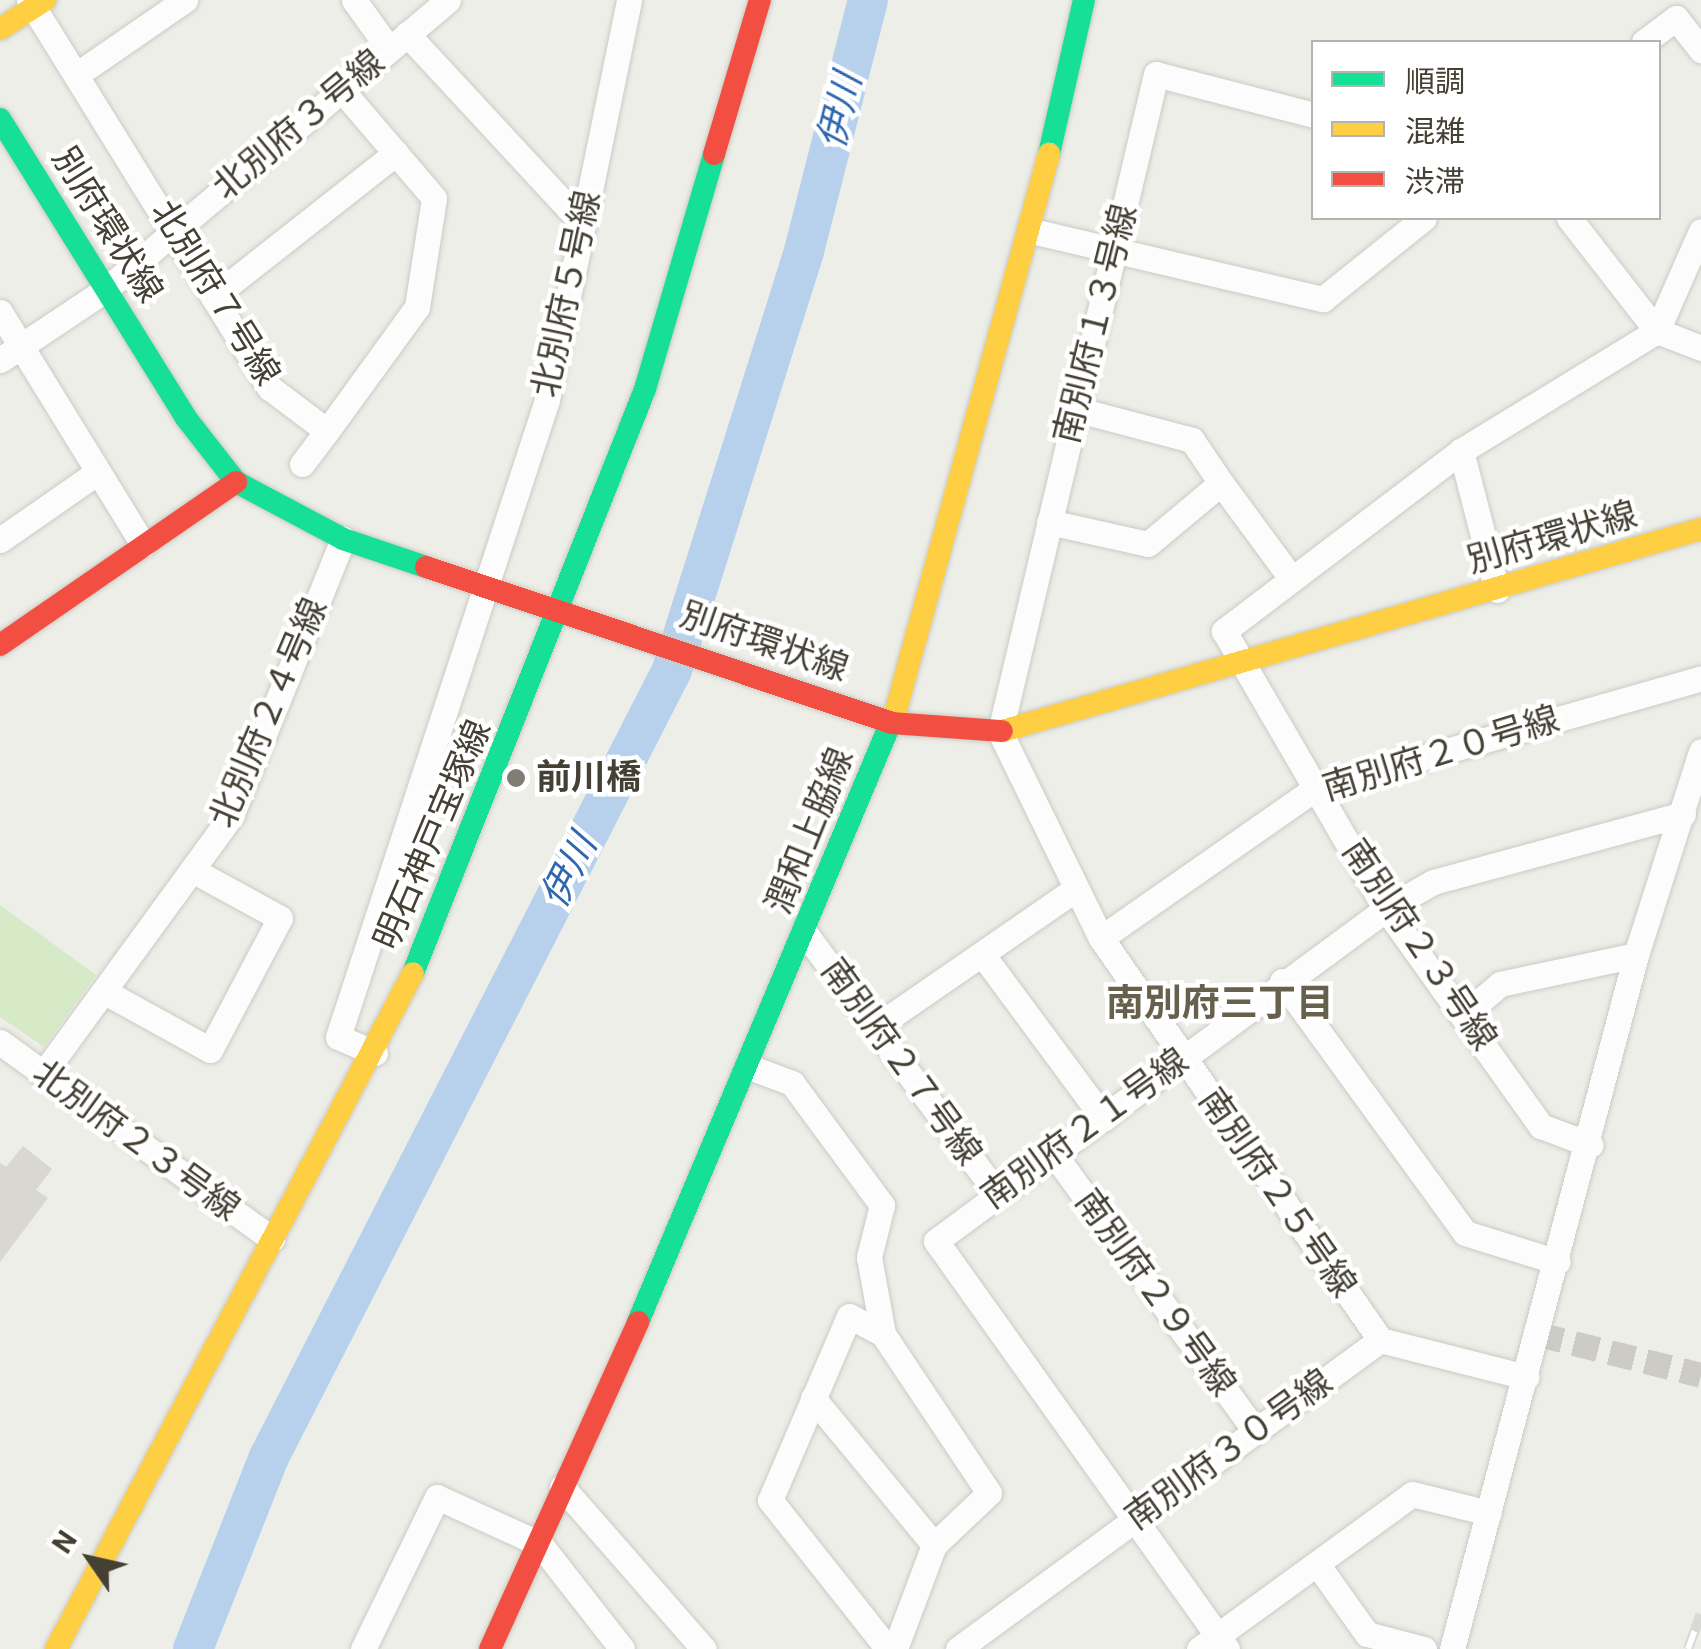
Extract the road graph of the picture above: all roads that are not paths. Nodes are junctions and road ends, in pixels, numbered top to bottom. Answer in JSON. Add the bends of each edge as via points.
{"nodes":[{"id":1,"x":185,"y":0,"type":"edge"},
{"id":2,"x":354,"y":0,"type":"edge"},
{"id":3,"x":448,"y":0,"type":"edge"},
{"id":4,"x":629,"y":0,"type":"edge"},
{"id":5,"x":760,"y":0,"type":"edge"},
{"id":6,"x":1084,"y":0,"type":"edge"},
{"id":7,"x":36,"y":3,"type":"edge"},
{"id":8,"x":0,"y":30,"type":"edge"},
{"id":9,"x":1647,"y":40,"type":"edge"},
{"id":10,"x":398,"y":41,"type":"junction"},
{"id":11,"x":1701,"y":50,"type":"edge"},
{"id":12,"x":79,"y":73,"type":"junction"},
{"id":13,"x":342,"y":89,"type":"junction"},
{"id":14,"x":1311,"y":114,"type":"edge"},
{"id":15,"x":0,"y":120,"type":"edge"},
{"id":16,"x":396,"y":153,"type":"junction"},
{"id":17,"x":1422,"y":220,"type":"edge"},
{"id":18,"x":1571,"y":220,"type":"edge"},
{"id":19,"x":581,"y":222,"type":"junction"},
{"id":20,"x":174,"y":229,"type":"junction"},
{"id":21,"x":1032,"y":230,"type":"junction"},
{"id":22,"x":1701,"y":231,"type":"edge"},
{"id":23,"x":1114,"y":252,"type":"junction"},
{"id":24,"x":105,"y":290,"type":"junction"},
{"id":25,"x":213,"y":297,"type":"junction"},
{"id":26,"x":0,"y":312,"type":"edge"},
{"id":27,"x":1657,"y":331,"type":"junction"},
{"id":28,"x":1701,"y":348,"type":"edge"},
{"id":29,"x":10,"y":353,"type":"edge"},
{"id":30,"x":1075,"y":408,"type":"junction"},
{"id":31,"x":326,"y":431,"type":"junction"},
{"id":32,"x":1461,"y":451,"type":"junction"},
{"id":33,"x":302,"y":464,"type":"dead end"},
{"id":34,"x":94,"y":474,"type":"junction"},
{"id":35,"x":236,"y":482,"type":"junction"},
{"id":36,"x":1221,"y":484,"type":"junction"},
{"id":37,"x":1049,"y":522,"type":"junction"},
{"id":38,"x":1701,"y":529,"type":"edge"},
{"id":39,"x":342,"y":539,"type":"junction"},
{"id":40,"x":0,"y":540,"type":"edge"},
{"id":41,"x":143,"y":544,"type":"junction"},
{"id":42,"x":1291,"y":578,"type":"junction"},
{"id":43,"x":485,"y":583,"type":"junction"},
{"id":44,"x":1497,"y":590,"type":"junction"},
{"id":45,"x":573,"y":612,"type":"junction"},
{"id":46,"x":0,"y":645,"type":"edge"},
{"id":47,"x":1248,"y":662,"type":"junction"},
{"id":48,"x":1701,"y":678,"type":"edge"},
{"id":49,"x":892,"y":723,"type":"junction"},
{"id":50,"x":1000,"y":732,"type":"junction"},
{"id":51,"x":1701,"y":751,"type":"edge"},
{"id":52,"x":1316,"y":788,"type":"junction"},
{"id":53,"x":1684,"y":814,"type":"junction"},
{"id":54,"x":194,"y":872,"type":"junction"},
{"id":55,"x":1073,"y":891,"type":"junction"},
{"id":56,"x":1386,"y":908,"type":"junction"},
{"id":57,"x":806,"y":933,"type":"junction"},
{"id":58,"x":1101,"y":938,"type":"junction"},
{"id":59,"x":982,"y":954,"type":"junction"},
{"id":60,"x":1636,"y":955,"type":"junction"},
{"id":61,"x":1282,"y":981,"type":"junction"},
{"id":62,"x":105,"y":992,"type":"junction"},
{"id":63,"x":1467,"y":1012,"type":"junction"},
{"id":64,"x":877,"y":1026,"type":"junction"},
{"id":65,"x":0,"y":1042,"type":"edge"},
{"id":66,"x":375,"y":1053,"type":"junction"},
{"id":67,"x":1184,"y":1058,"type":"junction"},
{"id":68,"x":752,"y":1068,"type":"junction"},
{"id":69,"x":43,"y":1074,"type":"junction"},
{"id":70,"x":1104,"y":1119,"type":"junction"},
{"id":71,"x":1591,"y":1145,"type":"junction"},
{"id":72,"x":1054,"y":1154,"type":"junction"},
{"id":73,"x":996,"y":1192,"type":"junction"},
{"id":74,"x":272,"y":1239,"type":"junction"},
{"id":75,"x":1558,"y":1262,"type":"junction"},
{"id":76,"x":883,"y":1334,"type":"junction"},
{"id":77,"x":1380,"y":1340,"type":"junction"},
{"id":78,"x":1526,"y":1377,"type":"junction"},
{"id":79,"x":813,"y":1398,"type":"junction"},
{"id":80,"x":1255,"y":1432,"type":"junction"},
{"id":81,"x":562,"y":1487,"type":"junction"},
{"id":82,"x":1489,"y":1513,"type":"junction"},
{"id":83,"x":1134,"y":1520,"type":"junction"},
{"id":84,"x":540,"y":1544,"type":"junction"},
{"id":85,"x":934,"y":1545,"type":"junction"},
{"id":86,"x":1317,"y":1564,"type":"junction"},
{"id":87,"x":1214,"y":1645,"type":"edge"},
{"id":88,"x":56,"y":1649,"type":"edge"},
{"id":89,"x":363,"y":1649,"type":"edge"},
{"id":90,"x":490,"y":1649,"type":"edge"},
{"id":91,"x":622,"y":1649,"type":"edge"},
{"id":92,"x":704,"y":1649,"type":"edge"},
{"id":93,"x":892,"y":1649,"type":"edge"},
{"id":94,"x":958,"y":1649,"type":"edge"},
{"id":95,"x":1424,"y":1649,"type":"edge"},
{"id":96,"x":1452,"y":1649,"type":"edge"}],
"edges":[{"from":1,"to":12,"type":"street"},
{"from":2,"to":10,"type":"street"},
{"from":3,"to":10,"type":"street","name":"北別府３号線"},
{"from":4,"to":19,"type":"street","name":"北別府５号線"},
{"from":5,"to":45,"type":"street","name":"明石神戸宝塚線"},
{"from":6,"to":21,"type":"street","name":"潤和上脇線"},
{"from":7,"to":8,"type":"street"},
{"from":7,"to":12,"type":"street","name":"北別府７号線"},
{"from":9,"to":11,"type":"street","via":[[1676,18]]},
{"from":10,"to":13,"type":"street","name":"北別府３号線"},
{"from":10,"to":19,"type":"street"},
{"from":12,"to":20,"type":"street","name":"北別府７号線"},
{"from":13,"to":16,"type":"street"},
{"from":13,"to":20,"type":"street","name":"北別府３号線"},
{"from":14,"to":23,"type":"street","name":"南別府１３号線","via":[[1156,74]]},
{"from":15,"to":24,"type":"street","name":"別府環状線"},
{"from":16,"to":25,"type":"street"},
{"from":16,"to":31,"type":"street","via":[[434,198],[417,306]]},
{"from":17,"to":23,"type":"street","via":[[1323,299]]},
{"from":18,"to":27,"type":"street"},
{"from":19,"to":43,"type":"street","name":"北別府５号線","via":[[547,400]]},
{"from":20,"to":24,"type":"street","name":"北別府３号線"},
{"from":20,"to":25,"type":"street","name":"北別府７号線"},
{"from":21,"to":23,"type":"street"},
{"from":21,"to":49,"type":"street","name":"潤和上脇線"},
{"from":22,"to":27,"type":"street"},
{"from":23,"to":30,"type":"street","name":"南別府１３号線"},
{"from":24,"to":29,"type":"street","name":"北別府３号線"},
{"from":24,"to":35,"type":"street","name":"別府環状線"},
{"from":25,"to":31,"type":"street","name":"北別府７号線","via":[[270,388]]},
{"from":26,"to":29,"type":"street"},
{"from":27,"to":28,"type":"street"},
{"from":27,"to":32,"type":"street"},
{"from":29,"to":34,"type":"street"},
{"from":30,"to":36,"type":"street","via":[[1192,440]]},
{"from":30,"to":37,"type":"street","name":"南別府１３号線"},
{"from":31,"to":33,"type":"street"},
{"from":32,"to":42,"type":"street"},
{"from":32,"to":44,"type":"street"},
{"from":34,"to":40,"type":"street"},
{"from":34,"to":41,"type":"street"},
{"from":35,"to":39,"type":"street","name":"別府環状線"},
{"from":35,"to":41,"type":"street"},
{"from":36,"to":37,"type":"street","via":[[1148,544]]},
{"from":36,"to":42,"type":"street"},
{"from":37,"to":50,"type":"street","name":"南別府１３号線"},
{"from":38,"to":44,"type":"street","name":"別府環状線"},
{"from":39,"to":43,"type":"street","name":"別府環状線"},
{"from":39,"to":54,"type":"street","name":"北別府２４号線","via":[[230,816]]},
{"from":41,"to":46,"type":"street"},
{"from":42,"to":47,"type":"street","name":"南別府２３号線","via":[[1224,631]]},
{"from":43,"to":45,"type":"street","name":"別府環状線"},
{"from":43,"to":66,"type":"street","name":"北別府５号線","via":[[338,1037]]},
{"from":44,"to":47,"type":"street","name":"別府環状線"},
{"from":45,"to":49,"type":"street","name":"別府環状線"},
{"from":45,"to":66,"type":"street","name":"明石神戸宝塚線"},
{"from":47,"to":50,"type":"street","name":"別府環状線"},
{"from":47,"to":52,"type":"street","name":"南別府２３号線"},
{"from":48,"to":52,"type":"street","name":"南別府２０号線"},
{"from":49,"to":50,"type":"street","name":"別府環状線"},
{"from":49,"to":57,"type":"street","name":"潤和上脇線"},
{"from":50,"to":55,"type":"street","name":"南別府２５号線"},
{"from":51,"to":53,"type":"street"},
{"from":52,"to":56,"type":"street","name":"南別府２３号線"},
{"from":52,"to":58,"type":"street","name":"南別府２０号線"},
{"from":53,"to":56,"type":"street","name":"南別府２１号線","via":[[1433,882]]},
{"from":53,"to":60,"type":"street"},
{"from":54,"to":62,"type":"street","name":"北別府２４号線"},
{"from":54,"to":62,"type":"street","via":[[280,918],[210,1050]]},
{"from":55,"to":58,"type":"street","name":"南別府２５号線"},
{"from":55,"to":59,"type":"street"},
{"from":56,"to":61,"type":"street","name":"南別府２１号線"},
{"from":56,"to":63,"type":"street","name":"南別府２３号線"},
{"from":57,"to":64,"type":"street","name":"南別府２７号線"},
{"from":57,"to":68,"type":"street","name":"潤和上脇線"},
{"from":58,"to":67,"type":"street","name":"南別府２５号線"},
{"from":59,"to":64,"type":"street"},
{"from":59,"to":70,"type":"street"},
{"from":60,"to":63,"type":"street","via":[[1500,984]]},
{"from":60,"to":71,"type":"street"},
{"from":61,"to":67,"type":"street","name":"南別府２１号線"},
{"from":61,"to":75,"type":"street","via":[[1465,1233]]},
{"from":62,"to":69,"type":"street","name":"北別府２４号線"},
{"from":63,"to":71,"type":"street","name":"南別府２３号線","via":[[1542,1126]]},
{"from":64,"to":73,"type":"street","name":"南別府２７号線"},
{"from":65,"to":69,"type":"street","name":"北別府２３号線"},
{"from":66,"to":74,"type":"street","name":"明石神戸宝塚線"},
{"from":67,"to":70,"type":"street","name":"南別府２１号線"},
{"from":67,"to":77,"type":"street","name":"南別府２５号線"},
{"from":68,"to":76,"type":"street","via":[[792,1083],[882,1204],[870,1256]]},
{"from":68,"to":81,"type":"street","name":"潤和上脇線"},
{"from":69,"to":74,"type":"street","name":"北別府２３号線"},
{"from":70,"to":72,"type":"street","name":"南別府２１号線"},
{"from":71,"to":75,"type":"street"},
{"from":72,"to":73,"type":"street","name":"南別府２１号線"},
{"from":72,"to":80,"type":"street","name":"南別府２９号線"},
{"from":73,"to":83,"type":"street","name":"南別府２１号線","via":[[936,1241]]},
{"from":74,"to":88,"type":"street","name":"明石神戸宝塚線"},
{"from":75,"to":78,"type":"street"},
{"from":76,"to":79,"type":"street","via":[[848,1316]]},
{"from":76,"to":85,"type":"street","via":[[990,1493]]},
{"from":77,"to":78,"type":"street"},
{"from":77,"to":80,"type":"street","name":"南別府３０号線"},
{"from":78,"to":82,"type":"street"},
{"from":79,"to":85,"type":"street"},
{"from":79,"to":93,"type":"street","via":[[770,1500]]},
{"from":80,"to":83,"type":"street","name":"南別府３０号線"},
{"from":81,"to":84,"type":"street","name":"潤和上脇線"},
{"from":81,"to":92,"type":"street"},
{"from":82,"to":86,"type":"street","via":[[1412,1494]]},
{"from":82,"to":96,"type":"street"},
{"from":83,"to":87,"type":"street","name":"南別府２１号線"},
{"from":83,"to":94,"type":"street","name":"南別府３０号線"},
{"from":84,"to":89,"type":"street","via":[[437,1498]]},
{"from":84,"to":90,"type":"street","name":"潤和上脇線"},
{"from":84,"to":91,"type":"street"},
{"from":85,"to":93,"type":"street"},
{"from":86,"to":87,"type":"street"},
{"from":86,"to":95,"type":"street","via":[[1367,1634]]}]}
